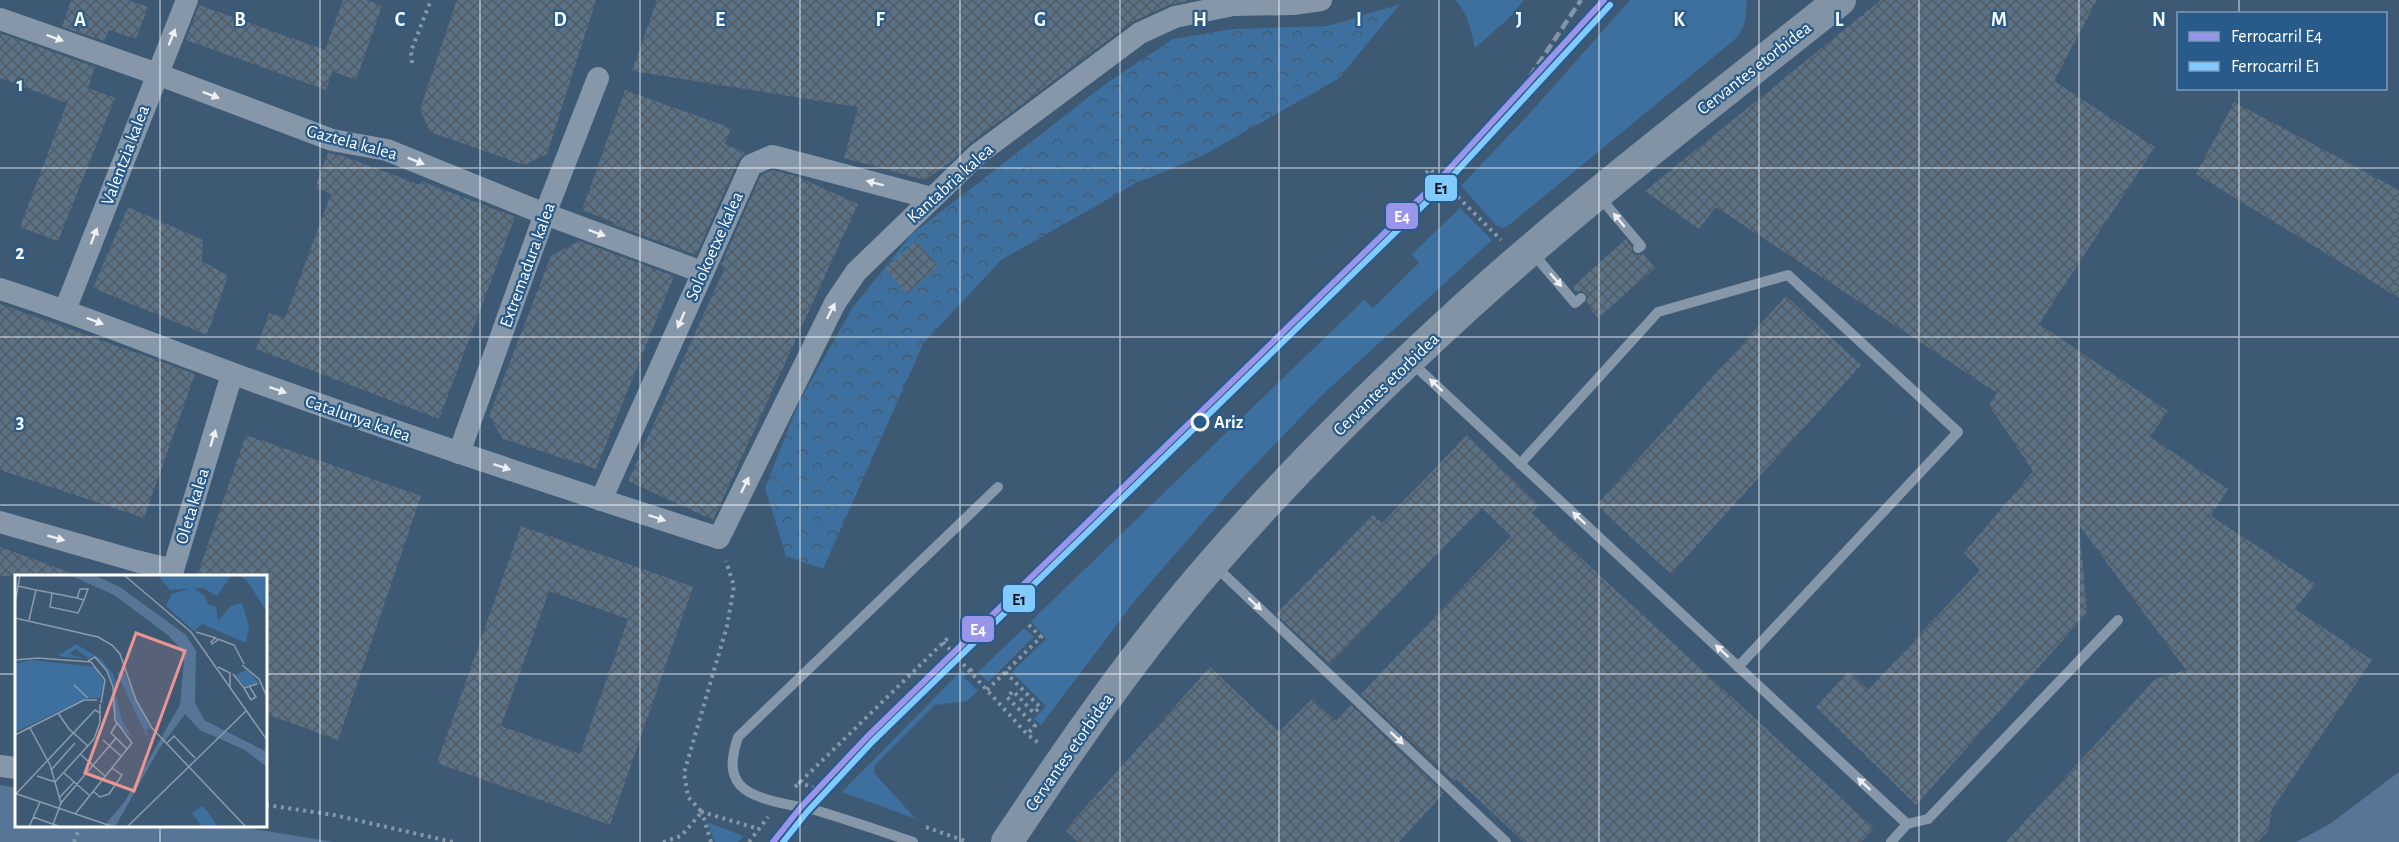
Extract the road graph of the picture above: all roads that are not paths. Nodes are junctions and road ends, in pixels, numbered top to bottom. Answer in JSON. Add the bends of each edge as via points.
{"nodes":[{"id":1,"x":187,"y":0,"type":"edge"},
{"id":2,"x":1321,"y":0,"type":"edge"},
{"id":3,"x":1840,"y":0,"type":"edge"},
{"id":4,"x":0,"y":19,"type":"edge"},
{"id":5,"x":157,"y":74,"type":"junction"},
{"id":6,"x":598,"y":78,"type":"dead end"},
{"id":7,"x":1598,"y":195,"type":"junction"},
{"id":8,"x":931,"y":198,"type":"junction"},
{"id":9,"x":545,"y":214,"type":"junction"},
{"id":10,"x":1639,"y":247,"type":"dead end"},
{"id":11,"x":1526,"y":255,"type":"junction"},
{"id":12,"x":702,"y":272,"type":"junction"},
{"id":13,"x":0,"y":289,"type":"edge"},
{"id":14,"x":1581,"y":298,"type":"dead end"},
{"id":15,"x":65,"y":310,"type":"junction"},
{"id":16,"x":1409,"y":360,"type":"junction"},
{"id":17,"x":232,"y":374,"type":"junction"},
{"id":18,"x":459,"y":453,"type":"junction"},
{"id":19,"x":1520,"y":464,"type":"junction"},
{"id":20,"x":998,"y":487,"type":"dead end"},
{"id":21,"x":601,"y":500,"type":"junction"},
{"id":22,"x":0,"y":522,"type":"edge"},
{"id":23,"x":719,"y":538,"type":"joint"},
{"id":24,"x":1213,"y":564,"type":"junction"},
{"id":25,"x":172,"y":573,"type":"edge"},
{"id":26,"x":2118,"y":620,"type":"dead end"},
{"id":27,"x":1738,"y":667,"type":"junction"},
{"id":28,"x":0,"y":766,"type":"edge"},
{"id":29,"x":15,"y":768,"type":"edge"},
{"id":30,"x":1907,"y":824,"type":"junction"},
{"id":31,"x":913,"y":842,"type":"edge"},
{"id":32,"x":1007,"y":842,"type":"edge"},
{"id":33,"x":1506,"y":842,"type":"edge"},
{"id":34,"x":1891,"y":842,"type":"edge"}],
"edges":[{"from":5,"to":1,"type":"street","name":"Valentzia kalea","one_way":true},
{"from":2,"to":8,"type":"street","name":"Kantabria kalea","via":[[1233,5],[1175,17],[1140,33],[978,154]]},
{"from":3,"to":7,"type":"street","name":"Cervantes etorbidea"},
{"from":4,"to":5,"type":"street","name":"Gaztela kalea","one_way":true},
{"from":5,"to":9,"type":"street","name":"Gaztela kalea","one_way":true,"via":[[332,140],[387,150]]},
{"from":15,"to":5,"type":"street","name":"Valentzia kalea","one_way":true},
{"from":6,"to":9,"type":"street","name":"Extremadura kalea"},
{"from":10,"to":7,"type":"lane","one_way":true},
{"from":7,"to":11,"type":"street","name":"Cervantes etorbidea"},
{"from":8,"to":12,"type":"street","name":"Solokoetxe kalea","one_way":true,"via":[[772,156],[751,165]]},
{"from":23,"to":8,"type":"street","name":"Kantabria kalea","one_way":true,"via":[[835,303],[856,272]]},
{"from":9,"to":12,"type":"street","name":"Gaztela kalea","one_way":true},
{"from":9,"to":18,"type":"street","name":"Extremadura kalea"},
{"from":11,"to":14,"type":"lane","one_way":true,"via":[[1575,303]]},
{"from":11,"to":16,"type":"street","name":"Cervantes etorbidea"},
{"from":12,"to":21,"type":"street","name":"Solokoetxe kalea","one_way":true},
{"from":13,"to":15,"type":"street","name":"Catalunya kalea"},
{"from":15,"to":17,"type":"street","name":"Catalunya kalea","one_way":true},
{"from":19,"to":16,"type":"lane","one_way":true},
{"from":16,"to":24,"type":"street","name":"Cervantes etorbidea","via":[[1320,448]]},
{"from":17,"to":18,"type":"street","name":"Catalunya kalea","one_way":true},
{"from":25,"to":17,"type":"street","name":"Oleta kalea","one_way":true},
{"from":18,"to":21,"type":"street","name":"Catalunya kalea","one_way":true},
{"from":27,"to":19,"type":"lane","one_way":true},
{"from":19,"to":27,"type":"lane","via":[[1658,312],[1788,274],[1958,432]]},
{"from":20,"to":31,"type":"lane","via":[[738,737],[732,756],[741,785],[753,794]]},
{"from":21,"to":23,"type":"street","name":"Catalunya kalea","one_way":true},
{"from":22,"to":25,"type":"street","name":"Oleta kalea","one_way":true},
{"from":24,"to":32,"type":"street","name":"Cervantes etorbidea","via":[[1132,664]]},
{"from":24,"to":33,"type":"lane","one_way":true},
{"from":26,"to":30,"type":"lane","via":[[1928,819]]},
{"from":30,"to":27,"type":"lane","one_way":true},
{"from":28,"to":29,"type":"street"},
{"from":30,"to":34,"type":"lane"}]}
